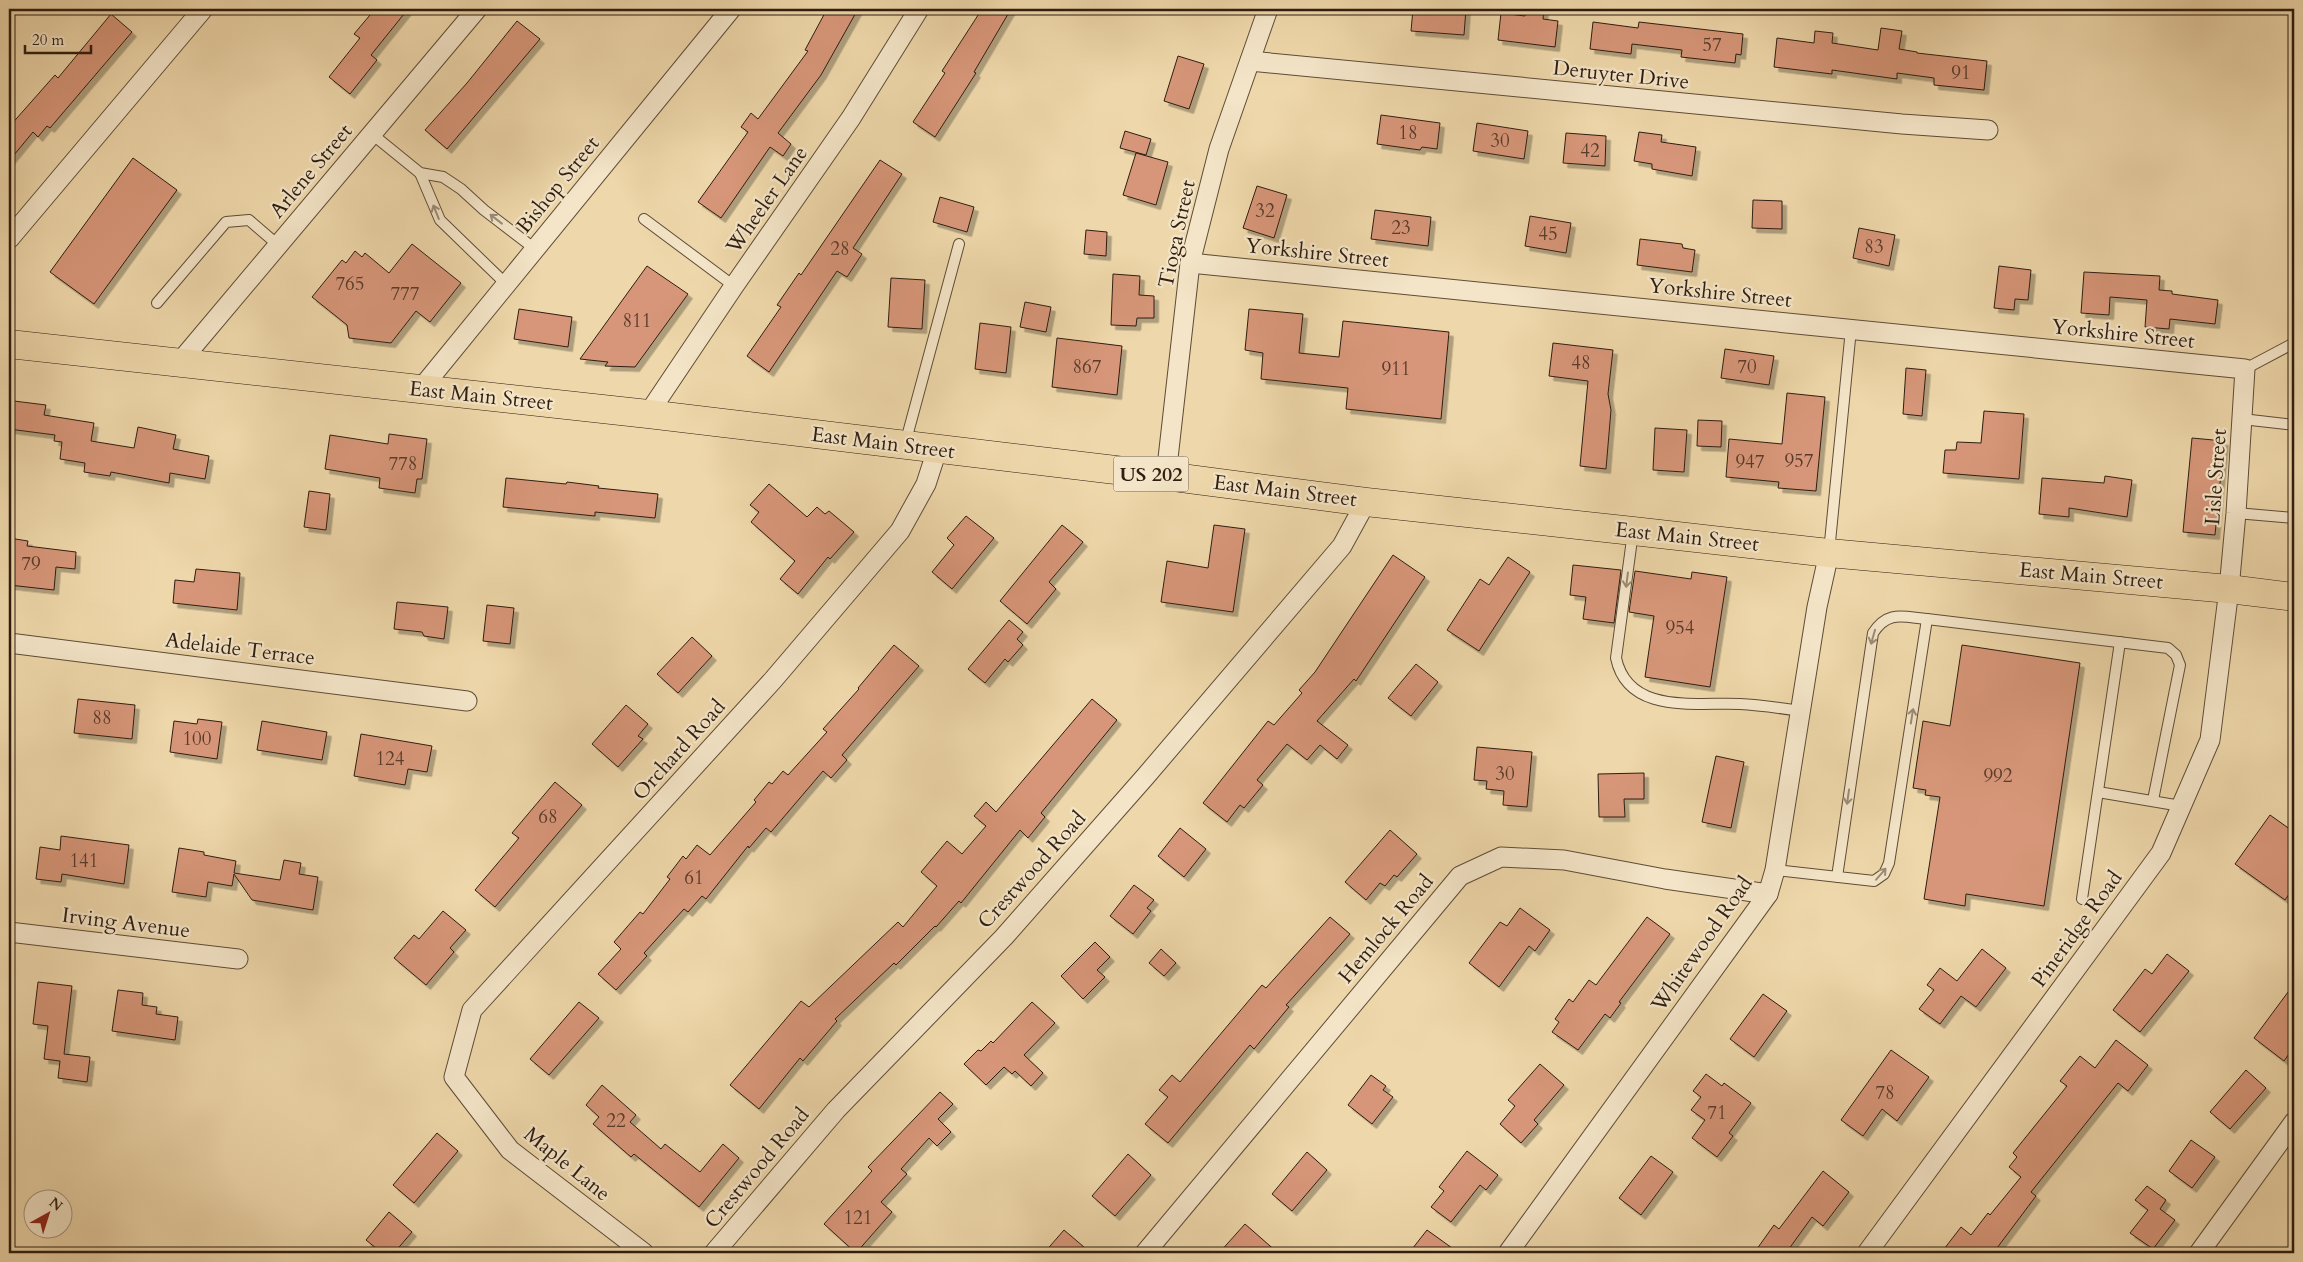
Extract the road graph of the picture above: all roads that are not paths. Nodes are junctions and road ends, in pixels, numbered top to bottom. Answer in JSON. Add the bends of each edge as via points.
{"nodes":[{"id":1,"x":203,"y":9,"type":"edge"},
{"id":2,"x":477,"y":9,"type":"edge"},
{"id":3,"x":731,"y":9,"type":"edge"},
{"id":4,"x":919,"y":9,"type":"edge"},
{"id":5,"x":1268,"y":9,"type":"edge"},
{"id":6,"x":1250,"y":61,"type":"junction"},
{"id":7,"x":1988,"y":130,"type":"dead end"},
{"id":8,"x":372,"y":134,"type":"junction"},
{"id":9,"x":420,"y":173,"type":"junction"},
{"id":10,"x":644,"y":219,"type":"dead end"},
{"id":11,"x":9,"y":239,"type":"edge"},
{"id":12,"x":959,"y":244,"type":"dead end"},
{"id":13,"x":278,"y":245,"type":"junction"},
{"id":14,"x":535,"y":249,"type":"junction"},
{"id":15,"x":1190,"y":262,"type":"junction"},
{"id":16,"x":506,"y":284,"type":"junction"},
{"id":17,"x":734,"y":286,"type":"junction"},
{"id":18,"x":157,"y":303,"type":"dead end"},
{"id":19,"x":1851,"y":329,"type":"junction"},
{"id":20,"x":2294,"y":343,"type":"edge"},
{"id":21,"x":9,"y":344,"type":"edge"},
{"id":22,"x":179,"y":363,"type":"junction"},
{"id":23,"x":2245,"y":369,"type":"junction"},
{"id":24,"x":420,"y":390,"type":"junction"},
{"id":25,"x":648,"y":414,"type":"junction"},
{"id":26,"x":2242,"y":419,"type":"junction"},
{"id":27,"x":2294,"y":424,"type":"edge"},
{"id":28,"x":904,"y":446,"type":"junction"},
{"id":29,"x":937,"y":450,"type":"junction"},
{"id":30,"x":1166,"y":476,"type":"junction"},
{"id":31,"x":1366,"y":502,"type":"junction"},
{"id":32,"x":2236,"y":513,"type":"junction"},
{"id":33,"x":2294,"y":518,"type":"edge"},
{"id":34,"x":1633,"y":531,"type":"junction"},
{"id":35,"x":1829,"y":553,"type":"junction"},
{"id":36,"x":2229,"y":589,"type":"junction"},
{"id":37,"x":2294,"y":597,"type":"edge"},
{"id":38,"x":1927,"y":619,"type":"junction"},
{"id":39,"x":2120,"y":642,"type":"junction"},
{"id":40,"x":9,"y":643,"type":"edge"},
{"id":41,"x":466,"y":701,"type":"dead end"},
{"id":42,"x":1801,"y":711,"type":"junction"},
{"id":43,"x":2098,"y":792,"type":"junction"},
{"id":44,"x":2154,"y":800,"type":"junction"},
{"id":45,"x":2181,"y":806,"type":"junction"},
{"id":46,"x":1775,"y":870,"type":"junction"},
{"id":47,"x":1837,"y":877,"type":"junction"},
{"id":48,"x":1768,"y":894,"type":"junction"},
{"id":49,"x":2082,"y":899,"type":"dead end"},
{"id":50,"x":9,"y":932,"type":"edge"},
{"id":51,"x":238,"y":959,"type":"dead end"},
{"id":52,"x":454,"y":1076,"type":"joint"},
{"id":53,"x":2294,"y":1122,"type":"edge"},
{"id":54,"x":2285,"y":1146,"type":"edge"},
{"id":55,"x":644,"y":1253,"type":"edge"},
{"id":56,"x":714,"y":1253,"type":"edge"},
{"id":57,"x":1145,"y":1253,"type":"edge"},
{"id":58,"x":1508,"y":1253,"type":"edge"},
{"id":59,"x":1867,"y":1253,"type":"edge"},
{"id":60,"x":2199,"y":1253,"type":"edge"}],
"edges":[{"from":1,"to":11,"type":"street"},
{"from":2,"to":8,"type":"street","name":"Arlene Street"},
{"from":3,"to":14,"type":"street","name":"Bishop Street"},
{"from":4,"to":17,"type":"street","name":"Wheeler Lane","via":[[851,118]]},
{"from":5,"to":6,"type":"street","name":"Tioga Street"},
{"from":6,"to":7,"type":"street","name":"Deruyter Drive"},
{"from":6,"to":15,"type":"street","name":"Tioga Street","via":[[1219,149]]},
{"from":8,"to":9,"type":"lane"},
{"from":8,"to":13,"type":"street","name":"Arlene Street"},
{"from":14,"to":9,"type":"lane","one_way":true,"via":[[443,177]]},
{"from":16,"to":9,"type":"lane","one_way":true,"via":[[440,220]]},
{"from":10,"to":17,"type":"lane"},
{"from":12,"to":28,"type":"lane"},
{"from":13,"to":18,"type":"lane","via":[[249,220],[226,222]]},
{"from":13,"to":22,"type":"street","name":"Arlene Street"},
{"from":14,"to":16,"type":"street","name":"Bishop Street"},
{"from":15,"to":19,"type":"street","name":"Yorkshire Street"},
{"from":15,"to":30,"type":"street","name":"Tioga Street"},
{"from":16,"to":24,"type":"street","name":"Bishop Street"},
{"from":17,"to":25,"type":"street","name":"Wheeler Lane"},
{"from":19,"to":23,"type":"street","name":"Yorkshire Street"},
{"from":19,"to":35,"type":"lane"},
{"from":20,"to":23,"type":"lane"},
{"from":21,"to":22,"type":"highway","name":"East Main Street","number":"US 202"},
{"from":22,"to":24,"type":"highway","name":"East Main Street","number":"US 202"},
{"from":23,"to":26,"type":"street","name":"Lisle Street"},
{"from":24,"to":25,"type":"highway","name":"East Main Street","number":"US 202"},
{"from":25,"to":28,"type":"highway","name":"East Main Street","number":"US 202"},
{"from":26,"to":27,"type":"lane"},
{"from":26,"to":32,"type":"street","name":"Lisle Street"},
{"from":28,"to":29,"type":"highway","name":"East Main Street","number":"US 202"},
{"from":29,"to":30,"type":"highway","name":"East Main Street","number":"US 202"},
{"from":29,"to":52,"type":"street","name":"Orchard Road","via":[[926,484],[900,532],[773,680],[472,1010]]},
{"from":30,"to":31,"type":"highway","name":"East Main Street","number":"US 202"},
{"from":31,"to":34,"type":"highway","name":"East Main Street","number":"US 202"},
{"from":31,"to":56,"type":"street","name":"Crestwood Road","via":[[1342,546],[1138,784],[1004,937],[836,1110]]},
{"from":32,"to":33,"type":"lane"},
{"from":32,"to":36,"type":"street","name":"Lisle Street"},
{"from":34,"to":35,"type":"highway","name":"East Main Street","number":"US 202"},
{"from":34,"to":42,"type":"lane","one_way":true,"via":[[1616,658],[1631,688],[1651,698]]},
{"from":35,"to":36,"type":"highway","name":"East Main Street","number":"US 202"},
{"from":35,"to":42,"type":"street","name":"Whitewood Road"},
{"from":36,"to":37,"type":"highway","name":"East Main Street","number":"US 202"},
{"from":36,"to":45,"type":"street","name":"Pineridge Road","via":[[2210,740]]},
{"from":38,"to":39,"type":"lane"},
{"from":38,"to":47,"type":"lane","one_way":true,"via":[[1894,616],[1881,621],[1873,633]]},
{"from":47,"to":38,"type":"lane","one_way":true,"via":[[1874,881],[1884,874],[1889,863]]},
{"from":39,"to":43,"type":"lane"},
{"from":39,"to":44,"type":"lane","via":[[2168,648],[2180,665]]},
{"from":40,"to":41,"type":"street","name":"Adelaide Terrace"},
{"from":42,"to":46,"type":"street","name":"Whitewood Road"},
{"from":43,"to":44,"type":"lane"},
{"from":43,"to":49,"type":"lane"},
{"from":44,"to":45,"type":"lane"},
{"from":45,"to":59,"type":"street","name":"Pineridge Road","via":[[2161,853]]},
{"from":46,"to":47,"type":"lane"},
{"from":46,"to":48,"type":"street","name":"Whitewood Road"},
{"from":48,"to":57,"type":"street","name":"Hemlock Road","via":[[1664,880],[1564,860],[1501,857],[1460,876]]},
{"from":48,"to":58,"type":"street","name":"Whitewood Road"},
{"from":50,"to":51,"type":"street","name":"Irving Avenue"},
{"from":52,"to":55,"type":"street","name":"Maple Lane","via":[[510,1150]]},
{"from":53,"to":54,"type":"street"},
{"from":54,"to":60,"type":"street"}]}
